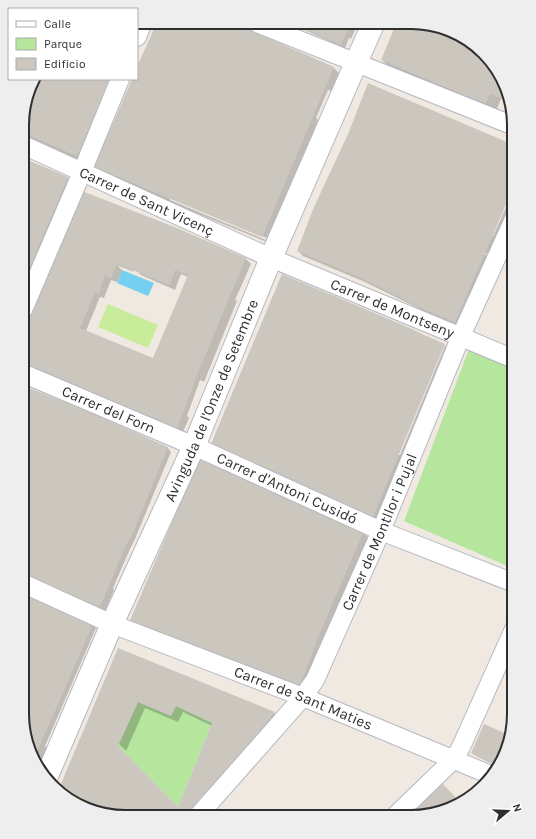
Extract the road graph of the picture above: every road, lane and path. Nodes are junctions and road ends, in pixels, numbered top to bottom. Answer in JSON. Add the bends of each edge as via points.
{"nodes":[{"id":1,"x":272,"y":29,"type":"edge"},
{"id":2,"x":371,"y":29,"type":"edge"},
{"id":3,"x":355,"y":62,"type":"junction"},
{"id":4,"x":120,"y":80,"type":"edge"},
{"id":5,"x":507,"y":123,"type":"edge"},
{"id":6,"x":29,"y":149,"type":"edge"},
{"id":7,"x":82,"y":172,"type":"junction"},
{"id":8,"x":507,"y":234,"type":"edge"},
{"id":9,"x":271,"y":258,"type":"junction"},
{"id":10,"x":29,"y":296,"type":"edge"},
{"id":11,"x":461,"y":336,"type":"junction"},
{"id":12,"x":507,"y":356,"type":"edge"},
{"id":13,"x":29,"y":376,"type":"edge"},
{"id":14,"x":194,"y":446,"type":"junction"},
{"id":15,"x":381,"y":531,"type":"junction"},
{"id":16,"x":507,"y":580,"type":"edge"},
{"id":17,"x":29,"y":586,"type":"edge"},
{"id":18,"x":112,"y":624,"type":"junction"},
{"id":19,"x":507,"y":645,"type":"edge"},
{"id":20,"x":303,"y":697,"type":"junction"},
{"id":21,"x":454,"y":759,"type":"junction"},
{"id":22,"x":49,"y":772,"type":"edge"},
{"id":23,"x":486,"y":773,"type":"edge"},
{"id":24,"x":203,"y":810,"type":"edge"},
{"id":25,"x":401,"y":810,"type":"edge"}],
"edges":[{"from":1,"to":3,"type":"street"},
{"from":2,"to":3,"type":"street","name":"Avinguda de l'Onze de Setembre"},
{"from":3,"to":5,"type":"street"},
{"from":3,"to":9,"type":"street","name":"Avinguda de l'Onze de Setembre"},
{"from":4,"to":7,"type":"street"},
{"from":6,"to":7,"type":"street","name":"Carrer de Sant Vicenç"},
{"from":7,"to":9,"type":"street","name":"Carrer de Sant Vicenç"},
{"from":7,"to":10,"type":"street"},
{"from":8,"to":11,"type":"street","name":"Carrer de Montllor i Pujal"},
{"from":9,"to":11,"type":"street","name":"Carrer de Montseny"},
{"from":9,"to":14,"type":"street","name":"Avinguda de l'Onze de Setembre"},
{"from":11,"to":12,"type":"street","name":"Carrer de Montseny"},
{"from":11,"to":15,"type":"street","name":"Carrer de Montllor i Pujal"},
{"from":13,"to":14,"type":"street","name":"Carrer del Forn"},
{"from":14,"to":15,"type":"street","name":"Carrer d'Antoni Cusidó"},
{"from":14,"to":18,"type":"street","name":"Avinguda de l'Onze de Setembre"},
{"from":15,"to":16,"type":"street","name":"Carrer d'Antoni Cusidó"},
{"from":15,"to":20,"type":"street","name":"Carrer de Montllor i Pujal","via":[[315,680]]},
{"from":17,"to":18,"type":"street","name":"Carrer de Sant Maties"},
{"from":18,"to":20,"type":"street","name":"Carrer de Sant Maties"},
{"from":18,"to":22,"type":"street","name":"Avinguda de l'Onze de Setembre"},
{"from":19,"to":21,"type":"street"},
{"from":20,"to":21,"type":"street","name":"Carrer de Sant Maties"},
{"from":20,"to":24,"type":"street","name":"Carrer de Montllor i Pujal"},
{"from":21,"to":23,"type":"street","name":"Carrer de Sant Maties"},
{"from":21,"to":25,"type":"street"}]}
